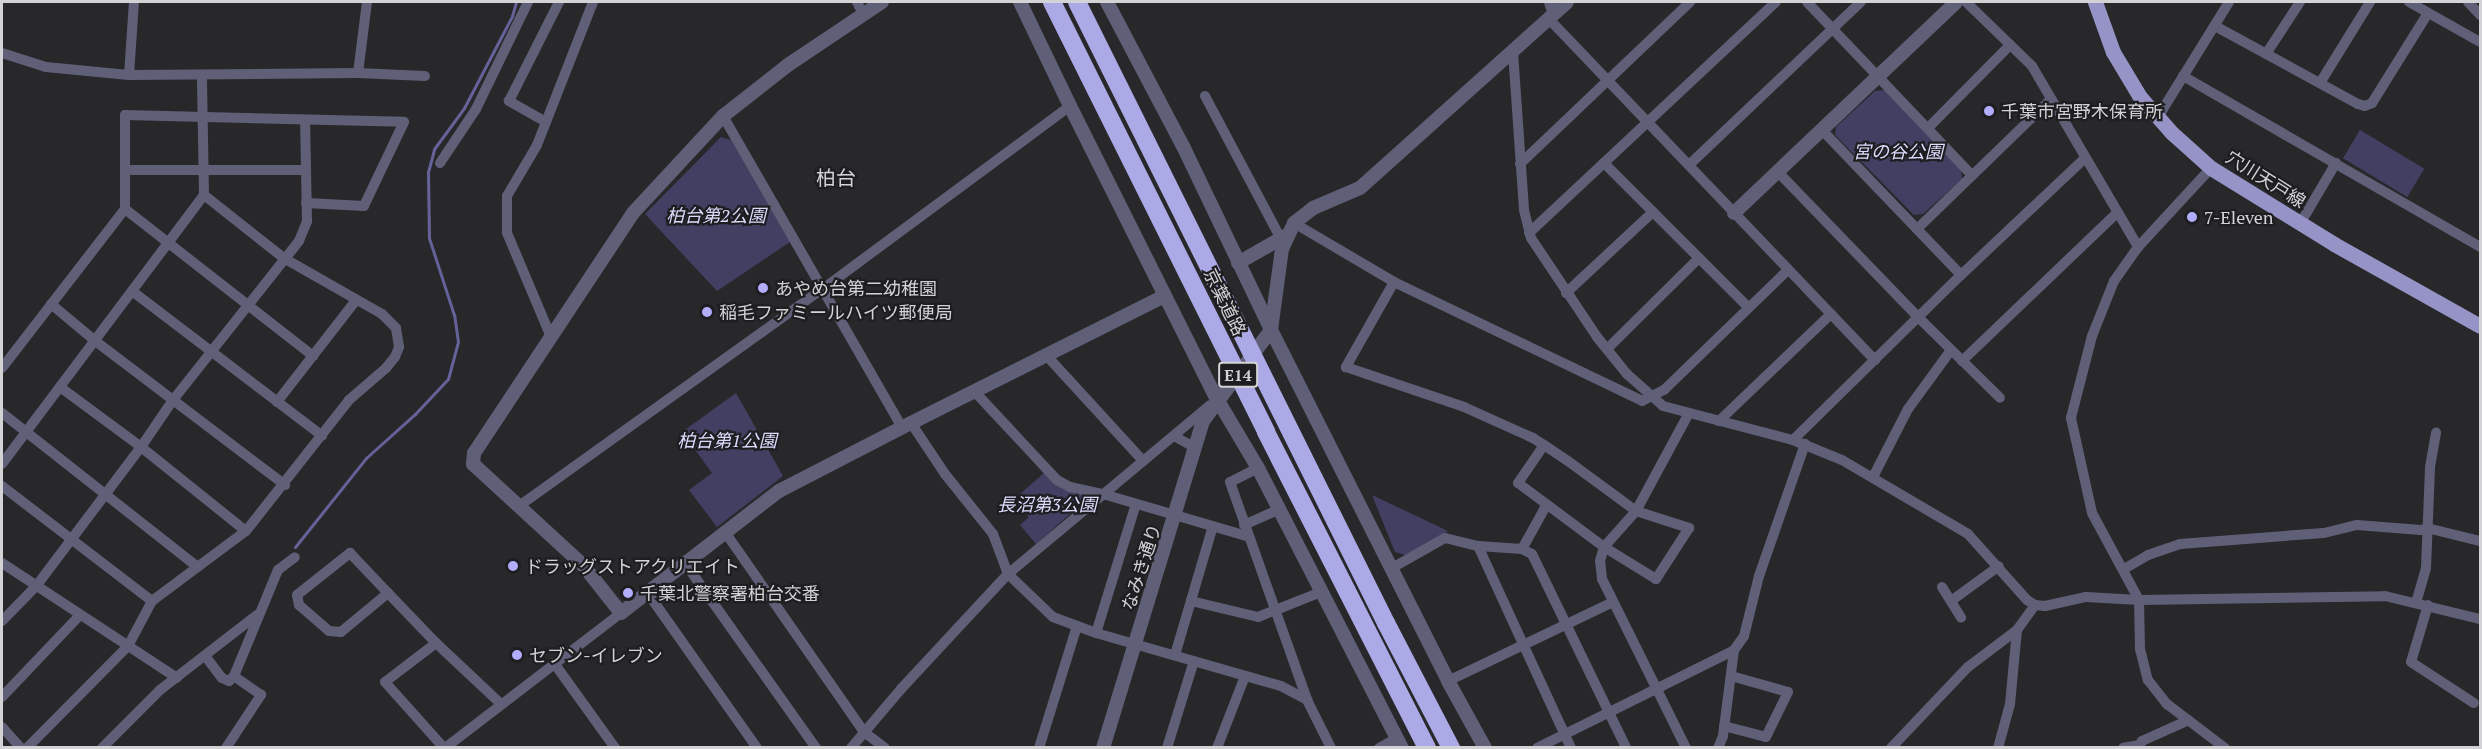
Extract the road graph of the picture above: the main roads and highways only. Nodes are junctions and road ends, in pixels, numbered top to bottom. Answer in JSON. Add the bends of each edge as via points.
{"nodes":[{"id":1,"x":1052,"y":2,"type":"edge"},
{"id":2,"x":1077,"y":2,"type":"edge"},
{"id":3,"x":2095,"y":2,"type":"edge"},
{"id":4,"x":2481,"y":326,"type":"edge"},
{"id":5,"x":1427,"y":747,"type":"edge"},
{"id":6,"x":1451,"y":747,"type":"edge"}],
"edges":[{"from":1,"to":5,"type":"highway","name":"京葉道路","number":"E14"},
{"from":2,"to":6,"type":"highway","name":"京葉道路","number":"E14"},
{"from":3,"to":4,"type":"main road","name":"穴川天戸線","via":[[2126,75],[2158,117],[2211,168],[2300,224]]}]}
